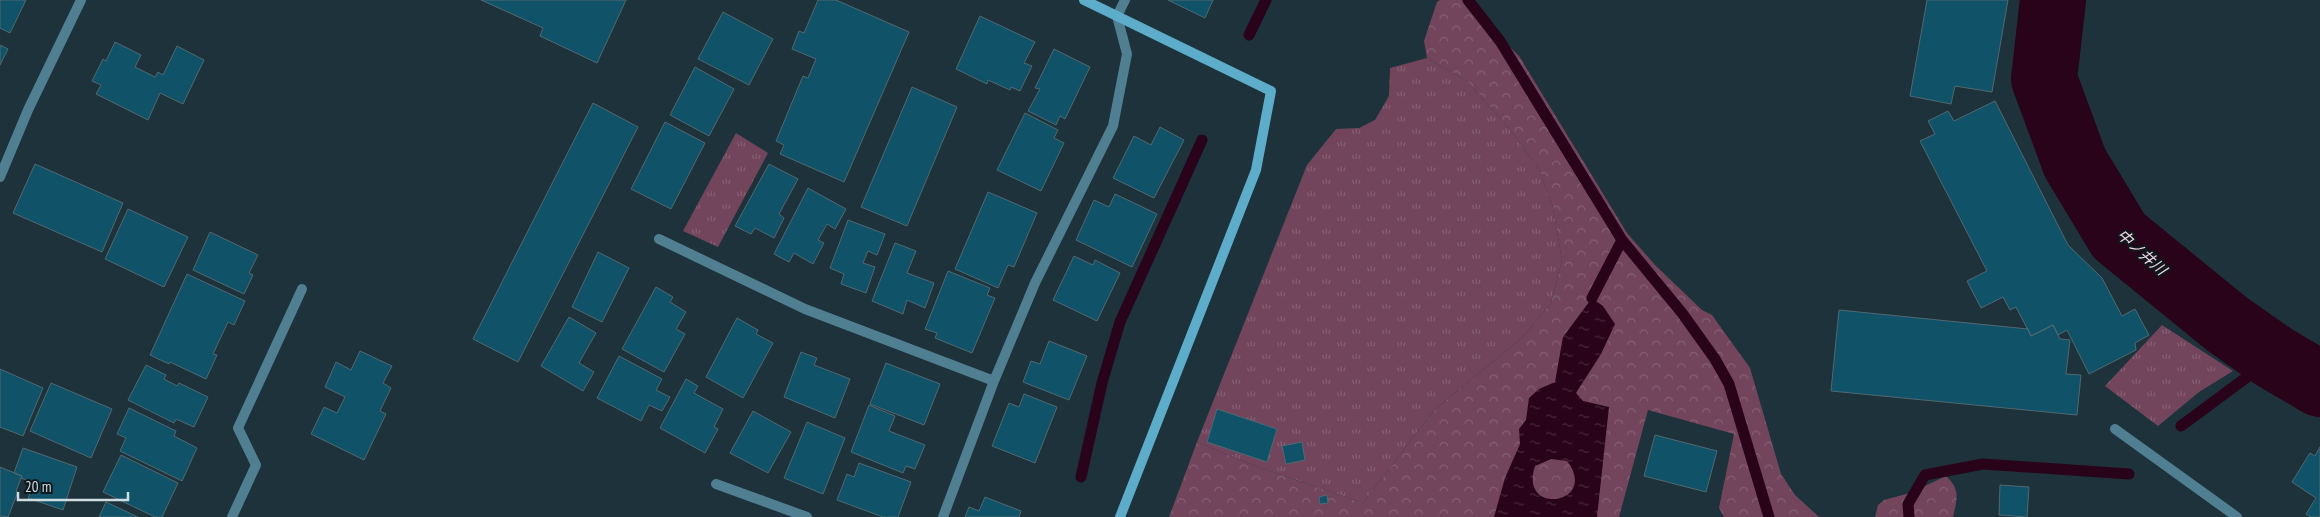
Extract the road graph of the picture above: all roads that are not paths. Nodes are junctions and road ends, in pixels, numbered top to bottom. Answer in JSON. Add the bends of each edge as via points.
{"nodes":[{"id":1,"x":81,"y":0,"type":"edge"},
{"id":2,"x":1084,"y":0,"type":"edge"},
{"id":3,"x":1125,"y":0,"type":"edge"},
{"id":4,"x":1117,"y":16,"type":"junction"},
{"id":5,"x":0,"y":177,"type":"edge"},
{"id":6,"x":659,"y":239,"type":"dead end"},
{"id":7,"x":302,"y":289,"type":"dead end"},
{"id":8,"x":994,"y":381,"type":"junction"},
{"id":9,"x":2115,"y":429,"type":"dead end"},
{"id":10,"x":716,"y":484,"type":"dead end"},
{"id":11,"x":232,"y":517,"type":"edge"},
{"id":12,"x":807,"y":517,"type":"edge"},
{"id":13,"x":943,"y":517,"type":"edge"},
{"id":14,"x":1120,"y":517,"type":"edge"},
{"id":15,"x":2236,"y":517,"type":"edge"}],
"edges":[{"from":1,"to":5,"type":"street"},
{"from":2,"to":4,"type":"street"},
{"from":3,"to":4,"type":"street"},
{"from":4,"to":8,"type":"street","via":[[1127,54],[1113,126],[1035,283]]},
{"from":4,"to":14,"type":"street","via":[[1271,91],[1256,170]]},
{"from":6,"to":8,"type":"street","via":[[805,309]]},
{"from":7,"to":11,"type":"street","via":[[238,428],[256,465]]},
{"from":8,"to":13,"type":"street"},
{"from":9,"to":15,"type":"street"},
{"from":10,"to":12,"type":"street"}]}
